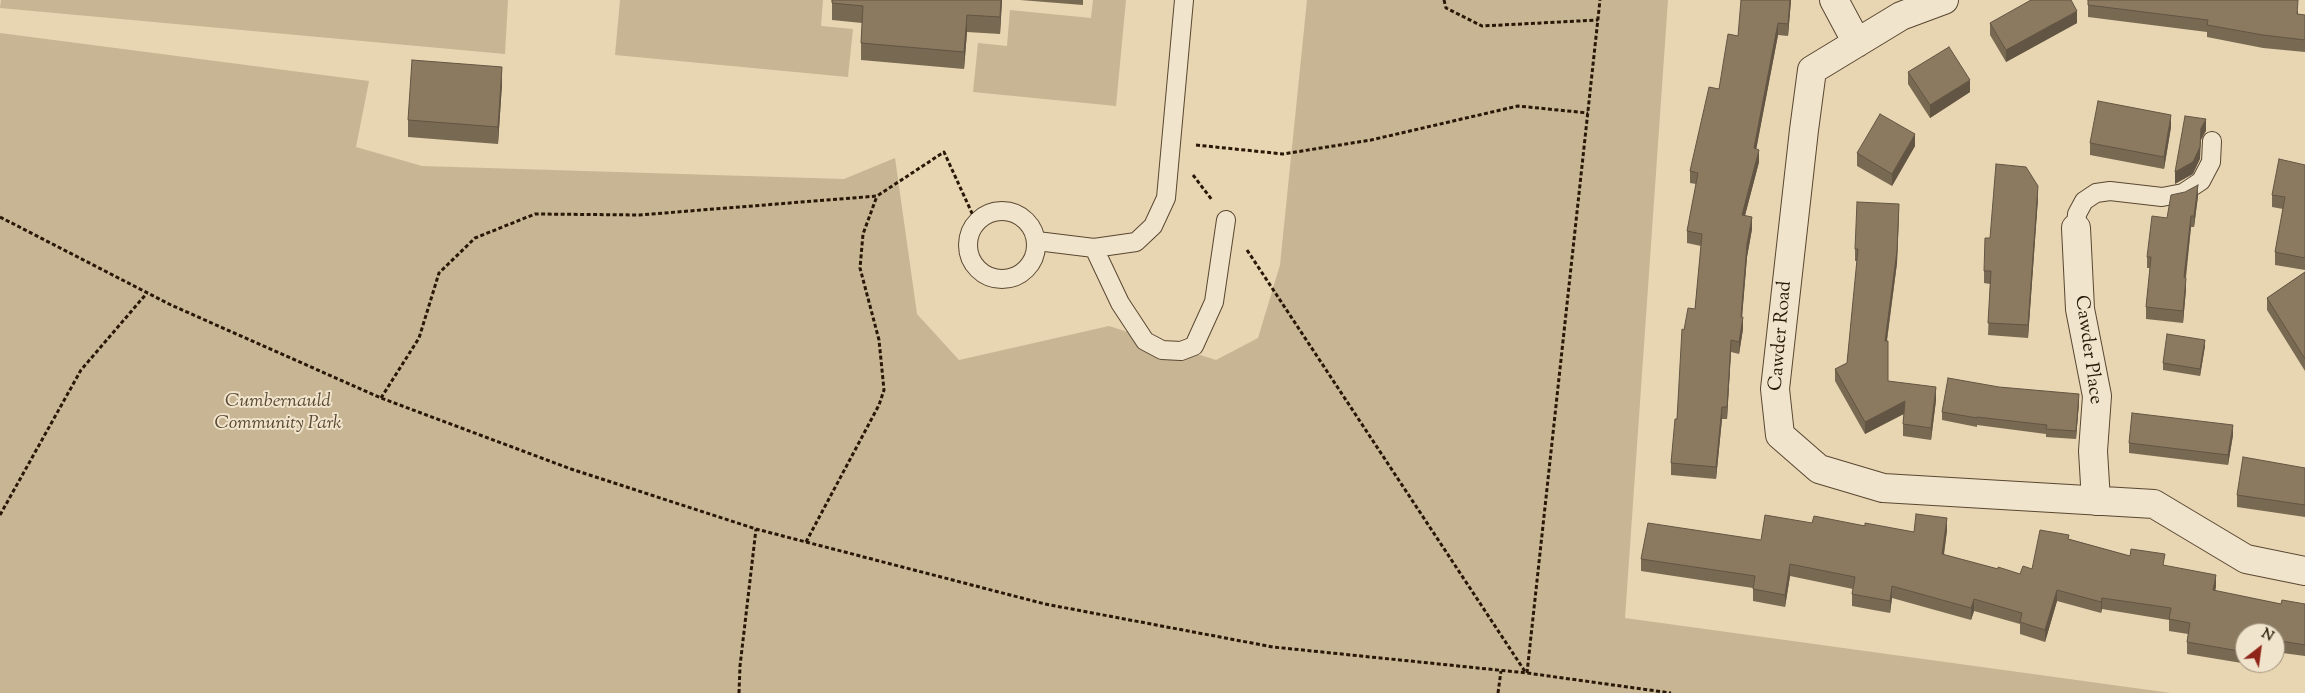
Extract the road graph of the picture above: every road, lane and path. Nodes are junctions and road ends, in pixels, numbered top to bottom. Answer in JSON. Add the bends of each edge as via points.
{"nodes":[{"id":1,"x":1184,"y":0,"type":"edge"},
{"id":2,"x":1444,"y":0,"type":"edge"},
{"id":3,"x":1600,"y":0,"type":"edge"},
{"id":4,"x":1834,"y":0,"type":"edge"},
{"id":5,"x":1944,"y":0,"type":"edge"},
{"id":6,"x":1598,"y":20,"type":"junction"},
{"id":7,"x":1857,"y":43,"type":"junction"},
{"id":8,"x":1588,"y":113,"type":"junction"},
{"id":9,"x":2212,"y":141,"type":"dead end"},
{"id":10,"x":1170,"y":142,"type":"junction"},
{"id":11,"x":877,"y":196,"type":"junction"},
{"id":12,"x":0,"y":218,"type":"edge"},
{"id":13,"x":1226,"y":220,"type":"junction"},
{"id":14,"x":976,"y":222,"type":"junction"},
{"id":15,"x":2076,"y":228,"type":"joint"},
{"id":16,"x":1037,"y":241,"type":"junction"},
{"id":17,"x":1094,"y":248,"type":"junction"},
{"id":18,"x":147,"y":293,"type":"junction"},
{"id":19,"x":381,"y":398,"type":"junction"},
{"id":20,"x":2096,"y":501,"type":"junction"},
{"id":21,"x":0,"y":515,"type":"edge"},
{"id":22,"x":756,"y":529,"type":"junction"},
{"id":23,"x":806,"y":542,"type":"junction"},
{"id":24,"x":2305,"y":571,"type":"edge"},
{"id":25,"x":1501,"y":671,"type":"junction"},
{"id":26,"x":1526,"y":673,"type":"junction"},
{"id":27,"x":739,"y":693,"type":"edge"},
{"id":28,"x":1498,"y":693,"type":"edge"},
{"id":29,"x":1671,"y":693,"type":"edge"}],
"edges":[{"from":1,"to":10,"type":"lane"},
{"from":2,"to":6,"type":"path","via":[[1446,8],[1482,26]]},
{"from":3,"to":6,"type":"path"},
{"from":4,"to":7,"type":"street"},
{"from":5,"to":7,"type":"street","name":"Cawder Road","via":[[1901,16]]},
{"from":6,"to":8,"type":"path"},
{"from":7,"to":20,"type":"street","name":"Cawder Road","via":[[1812,70],[1775,389],[1780,435],[1819,469],[1883,488]]},
{"from":8,"to":10,"type":"path","via":[[1518,106],[1371,140],[1283,154]]},
{"from":8,"to":26,"type":"path"},
{"from":9,"to":15,"type":"lane","via":[[2211,162],[2201,181],[2183,193],[2162,197],[2110,191],[2096,194],[2084,202],[2077,214]]},
{"from":10,"to":13,"type":"path"},
{"from":10,"to":17,"type":"lane","via":[[1166,198],[1153,226],[1136,242]]},
{"from":11,"to":14,"type":"path","via":[[944,152]]},
{"from":11,"to":19,"type":"path","via":[[639,215],[535,214],[475,238],[439,274],[419,338]]},
{"from":11,"to":23,"type":"path","via":[[863,234],[860,268],[879,340],[884,390]]},
{"from":12,"to":18,"type":"path"},
{"from":13,"to":17,"type":"lane","via":[[1214,302],[1194,346],[1180,351],[1162,350],[1145,342],[1120,303]]},
{"from":13,"to":26,"type":"path"},
{"from":14,"to":16,"type":"lane","via":[[985,215],[1007,210],[1027,221]]},
{"from":14,"to":16,"type":"lane","via":[[970,232],[969,254],[982,273],[992,278],[1003,280],[1024,272],[1032,263]]},
{"from":15,"to":20,"type":"street","name":"Cawder Place","via":[[2080,309],[2097,396],[2093,451]]},
{"from":16,"to":17,"type":"lane"},
{"from":18,"to":19,"type":"path"},
{"from":18,"to":21,"type":"path","via":[[81,370]]},
{"from":19,"to":22,"type":"path","via":[[571,469]]},
{"from":20,"to":24,"type":"street","name":"Cawder Road","via":[[2154,504],[2246,559]]},
{"from":22,"to":23,"type":"path"},
{"from":22,"to":27,"type":"path"},
{"from":23,"to":25,"type":"path","via":[[1045,604],[1254,643]]},
{"from":25,"to":26,"type":"path"},
{"from":25,"to":28,"type":"path"},
{"from":26,"to":29,"type":"path"}]}
